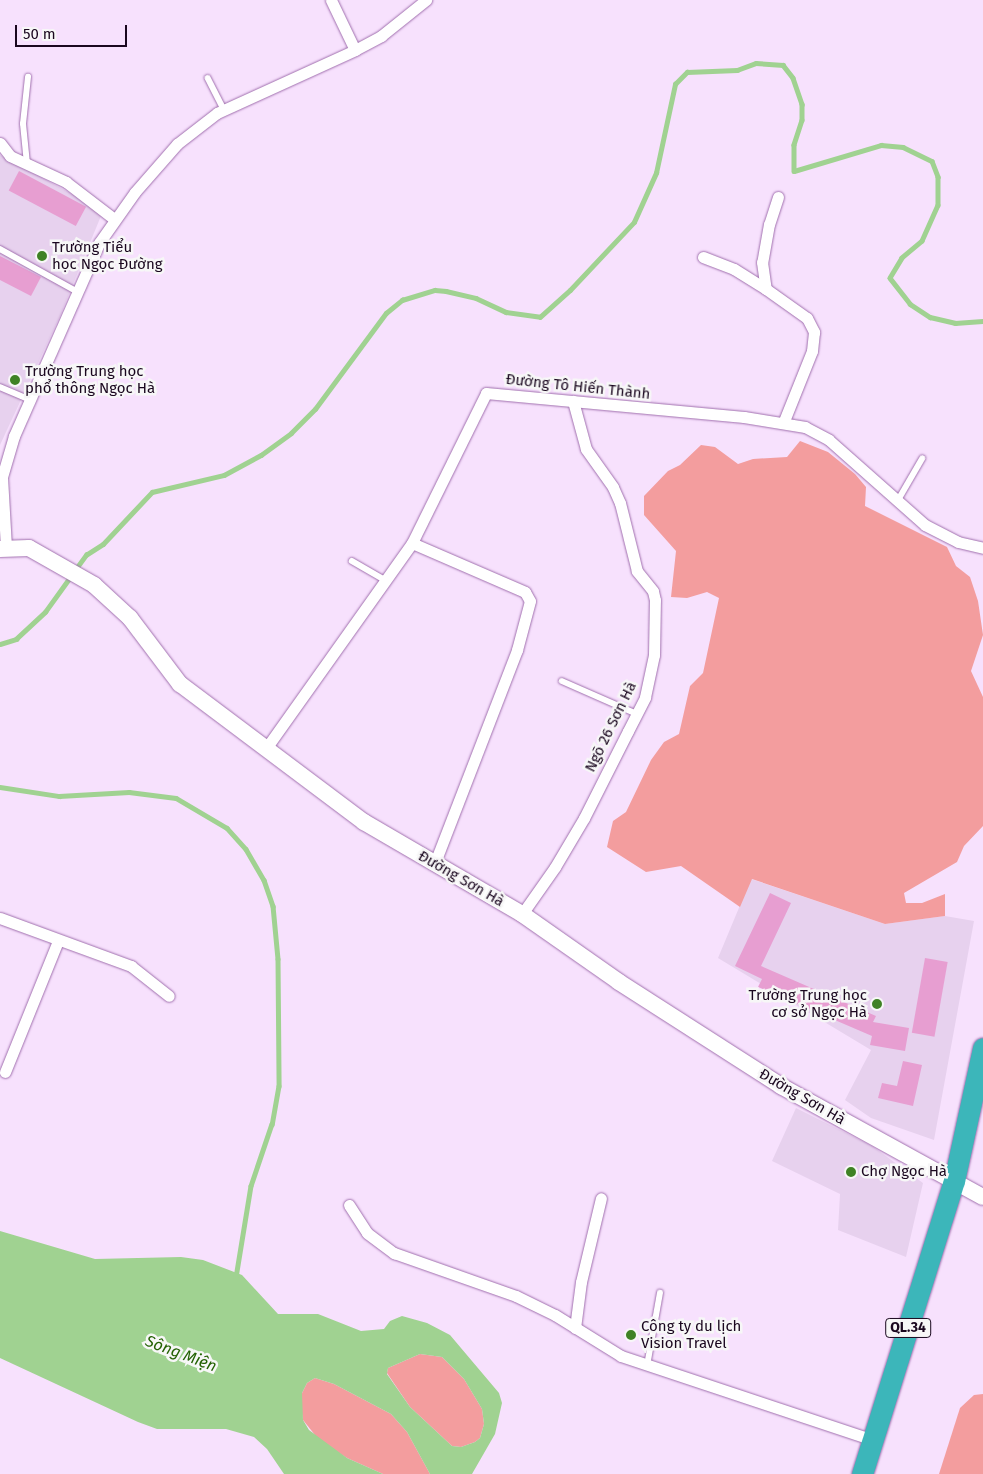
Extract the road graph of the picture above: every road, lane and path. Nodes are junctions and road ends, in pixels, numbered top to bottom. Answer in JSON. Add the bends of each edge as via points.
{"nodes":[{"id":1,"x":331,"y":0,"type":"edge"},
{"id":2,"x":426,"y":0,"type":"edge"},
{"id":3,"x":356,"y":50,"type":"junction"},
{"id":4,"x":28,"y":76,"type":"dead end"},
{"id":5,"x":208,"y":78,"type":"dead end"},
{"id":6,"x":224,"y":109,"type":"junction"},
{"id":7,"x":0,"y":143,"type":"edge"},
{"id":8,"x":27,"y":164,"type":"junction"},
{"id":9,"x":778,"y":197,"type":"dead end"},
{"id":10,"x":114,"y":219,"type":"junction"},
{"id":11,"x":0,"y":249,"type":"edge"},
{"id":12,"x":703,"y":256,"type":"dead end"},
{"id":13,"x":766,"y":289,"type":"junction"},
{"id":14,"x":78,"y":292,"type":"junction"},
{"id":15,"x":0,"y":387,"type":"edge"},
{"id":16,"x":30,"y":400,"type":"junction"},
{"id":17,"x":573,"y":401,"type":"junction"},
{"id":18,"x":784,"y":421,"type":"junction"},
{"id":19,"x":922,"y":459,"type":"dead end"},
{"id":20,"x":896,"y":503,"type":"junction"},
{"id":21,"x":412,"y":543,"type":"junction"},
{"id":22,"x":3,"y":548,"type":"edge"},
{"id":23,"x":983,"y":548,"type":"edge"},
{"id":24,"x":352,"y":561,"type":"dead end"},
{"id":25,"x":386,"y":581,"type":"junction"},
{"id":26,"x":562,"y":681,"type":"dead end"},
{"id":27,"x":637,"y":714,"type":"junction"},
{"id":28,"x":267,"y":747,"type":"junction"},
{"id":29,"x":435,"y":863,"type":"junction"},
{"id":30,"x":522,"y":914,"type":"junction"},
{"id":31,"x":0,"y":918,"type":"edge"},
{"id":32,"x":58,"y":941,"type":"junction"},
{"id":33,"x":169,"y":996,"type":"dead end"},
{"id":34,"x":983,"y":1048,"type":"edge"},
{"id":35,"x":5,"y":1072,"type":"dead end"},
{"id":36,"x":954,"y":1181,"type":"junction"},
{"id":37,"x":983,"y":1197,"type":"edge"},
{"id":38,"x":601,"y":1198,"type":"dead end"},
{"id":39,"x":349,"y":1205,"type":"dead end"},
{"id":40,"x":660,"y":1293,"type":"dead end"},
{"id":41,"x":575,"y":1328,"type":"junction"},
{"id":42,"x":647,"y":1366,"type":"junction"},
{"id":43,"x":873,"y":1440,"type":"junction"},
{"id":44,"x":862,"y":1474,"type":"edge"}],
"edges":[{"from":1,"to":3,"type":"street"},
{"from":2,"to":3,"type":"street","via":[[380,36]]},
{"from":3,"to":6,"type":"street"},
{"from":4,"to":8,"type":"lane","via":[[23,124]]},
{"from":5,"to":6,"type":"lane"},
{"from":6,"to":10,"type":"street","via":[[172,150]]},
{"from":7,"to":8,"type":"street","via":[[10,156]]},
{"from":8,"to":10,"type":"street","via":[[66,182]]},
{"from":9,"to":13,"type":"street","via":[[762,262]]},
{"from":10,"to":14,"type":"street","via":[[99,243]]},
{"from":11,"to":14,"type":"lane"},
{"from":12,"to":13,"type":"street","via":[[734,269]]},
{"from":13,"to":18,"type":"street","via":[[807,318],[814,332],[812,351]]},
{"from":14,"to":16,"type":"street"},
{"from":15,"to":16,"type":"lane"},
{"from":16,"to":22,"type":"street","via":[[14,436],[2,478]]},
{"from":17,"to":18,"type":"street","name":"Đường Tô Hiến Thành"},
{"from":17,"to":21,"type":"street","name":"Đường Tô Hiến Thành","via":[[486,393]]},
{"from":17,"to":27,"type":"street","name":"Ngõ 26 Sơn Hà","via":[[586,449],[614,487],[637,571],[655,600],[650,679]]},
{"from":18,"to":20,"type":"street","name":"Đường Tô Hiến Thành","via":[[805,427],[829,440],[867,471]]},
{"from":19,"to":20,"type":"lane"},
{"from":20,"to":23,"type":"street","name":"Đường Tô Hiến Thành","via":[[925,526],[958,542]]},
{"from":21,"to":25,"type":"street","name":"Đường Tô Hiến Thành"},
{"from":21,"to":29,"type":"street","via":[[525,592],[530,601],[517,650]]},
{"from":22,"to":28,"type":"street","name":"Đường Sơn Hà","via":[[30,548],[94,585],[130,618],[180,684]]},
{"from":24,"to":25,"type":"lane"},
{"from":25,"to":28,"type":"street","name":"Đường Tô Hiến Thành"},
{"from":26,"to":27,"type":"lane"},
{"from":27,"to":30,"type":"street","name":"Ngõ 26 Sơn Hà","via":[[584,818]]},
{"from":28,"to":29,"type":"street","name":"Đường Sơn Hà","via":[[333,801]]},
{"from":29,"to":30,"type":"street","name":"Đường Sơn Hà"},
{"from":30,"to":36,"type":"street","name":"Đường Sơn Hà","via":[[726,1052]]},
{"from":31,"to":32,"type":"street"},
{"from":32,"to":33,"type":"street","via":[[131,966]]},
{"from":32,"to":35,"type":"street"},
{"from":34,"to":36,"type":"highway","number":"QL.34"},
{"from":36,"to":37,"type":"street","name":"Đường Sơn Hà"},
{"from":36,"to":43,"type":"highway","number":"QL.34"},
{"from":38,"to":41,"type":"street"},
{"from":39,"to":41,"type":"street","via":[[367,1233],[394,1253],[507,1292]]},
{"from":40,"to":42,"type":"lane"},
{"from":41,"to":42,"type":"street","via":[[602,1346]]},
{"from":42,"to":43,"type":"street"},
{"from":43,"to":44,"type":"highway","number":"QL.34"}]}
